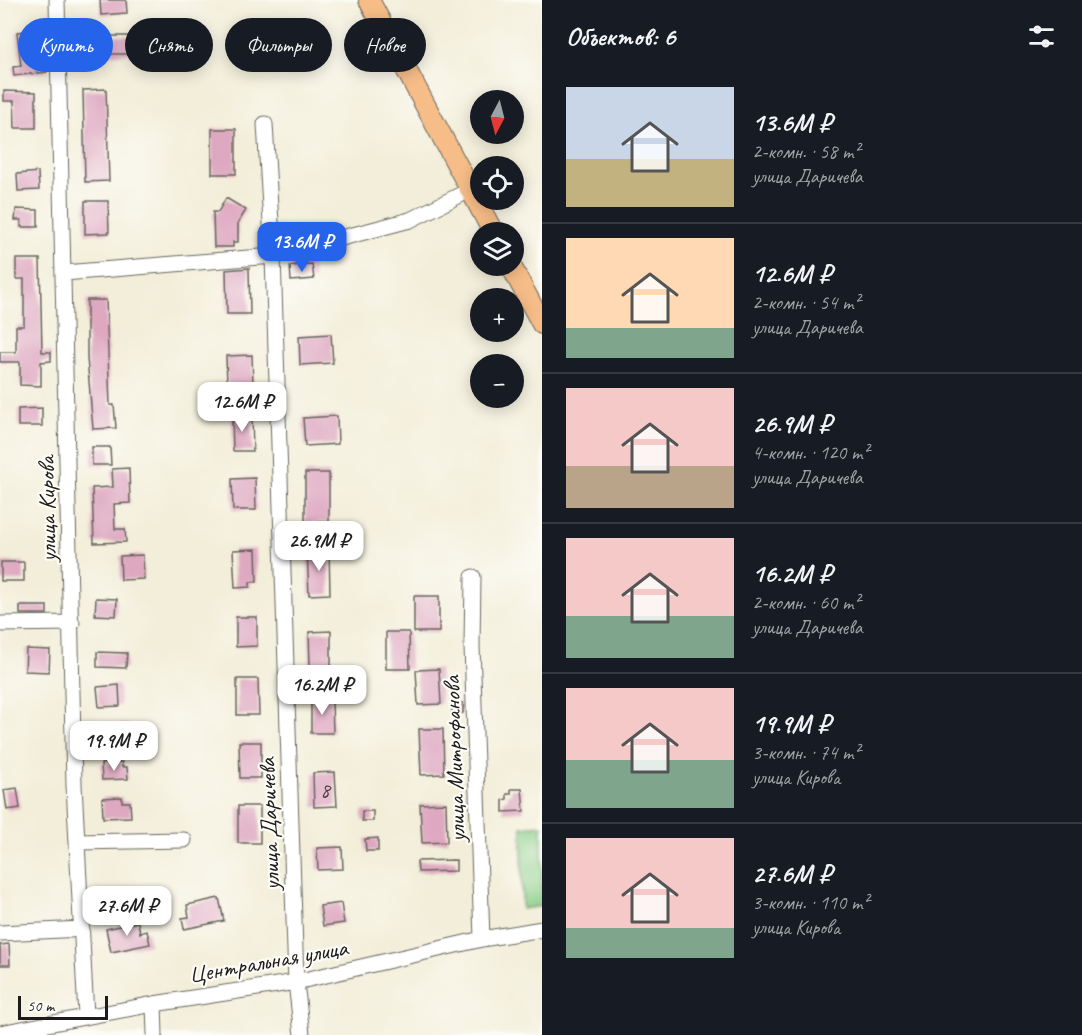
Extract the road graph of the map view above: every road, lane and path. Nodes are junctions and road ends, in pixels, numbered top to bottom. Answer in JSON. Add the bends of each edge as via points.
{"nodes":[{"id":1,"x":369,"y":0,"type":"edge"},
{"id":2,"x":57,"y":1,"type":"edge"},
{"id":3,"x":265,"y":124,"type":"dead end"},
{"id":4,"x":470,"y":190,"type":"joint"},
{"id":5,"x":273,"y":256,"type":"junction"},
{"id":6,"x":64,"y":273,"type":"junction"},
{"id":7,"x":516,"y":276,"type":"edge"},
{"id":8,"x":542,"y":324,"type":"edge"},
{"id":9,"x":473,"y":578,"type":"dead end"},
{"id":10,"x":72,"y":622,"type":"junction"},
{"id":11,"x":0,"y":624,"type":"edge"},
{"id":12,"x":184,"y":840,"type":"dead end"},
{"id":13,"x":77,"y":842,"type":"junction"},
{"id":14,"x":82,"y":929,"type":"junction"},
{"id":15,"x":542,"y":929,"type":"edge"},
{"id":16,"x":0,"y":933,"type":"edge"},
{"id":17,"x":482,"y":939,"type":"junction"},
{"id":18,"x":296,"y":982,"type":"junction"},
{"id":19,"x":154,"y":1004,"type":"junction"},
{"id":20,"x":86,"y":1016,"type":"junction"},
{"id":21,"x":0,"y":1033,"type":"edge"},
{"id":22,"x":155,"y":1035,"type":"edge"},
{"id":23,"x":302,"y":1035,"type":"edge"}],
"edges":[{"from":1,"to":4,"type":"main road"},
{"from":2,"to":6,"type":"street","name":"улица Кирова"},
{"from":3,"to":5,"type":"street","name":"улица Даричева"},
{"from":4,"to":5,"type":"street","via":[[410,220]]},
{"from":5,"to":6,"type":"street"},
{"from":5,"to":18,"type":"street","name":"улица Даричева"},
{"from":6,"to":10,"type":"street","name":"улица Кирова"},
{"from":7,"to":8,"type":"main road"},
{"from":9,"to":17,"type":"street","name":"улица Митрофанова"},
{"from":10,"to":11,"type":"street"},
{"from":10,"to":13,"type":"street","name":"улица Кирова"},
{"from":12,"to":13,"type":"street"},
{"from":13,"to":14,"type":"street","name":"улица Кирова"},
{"from":14,"to":16,"type":"street"},
{"from":14,"to":20,"type":"street","name":"улица Кирова"},
{"from":15,"to":17,"type":"street","name":"Центральная улица"},
{"from":17,"to":18,"type":"street","name":"Центральная улица"},
{"from":18,"to":19,"type":"street","name":"Центральная улица"},
{"from":18,"to":23,"type":"street","name":"улица Даричева"},
{"from":19,"to":20,"type":"street","name":"Центральная улица"},
{"from":19,"to":22,"type":"street"},
{"from":20,"to":21,"type":"street","name":"Центральная улица"}]}
